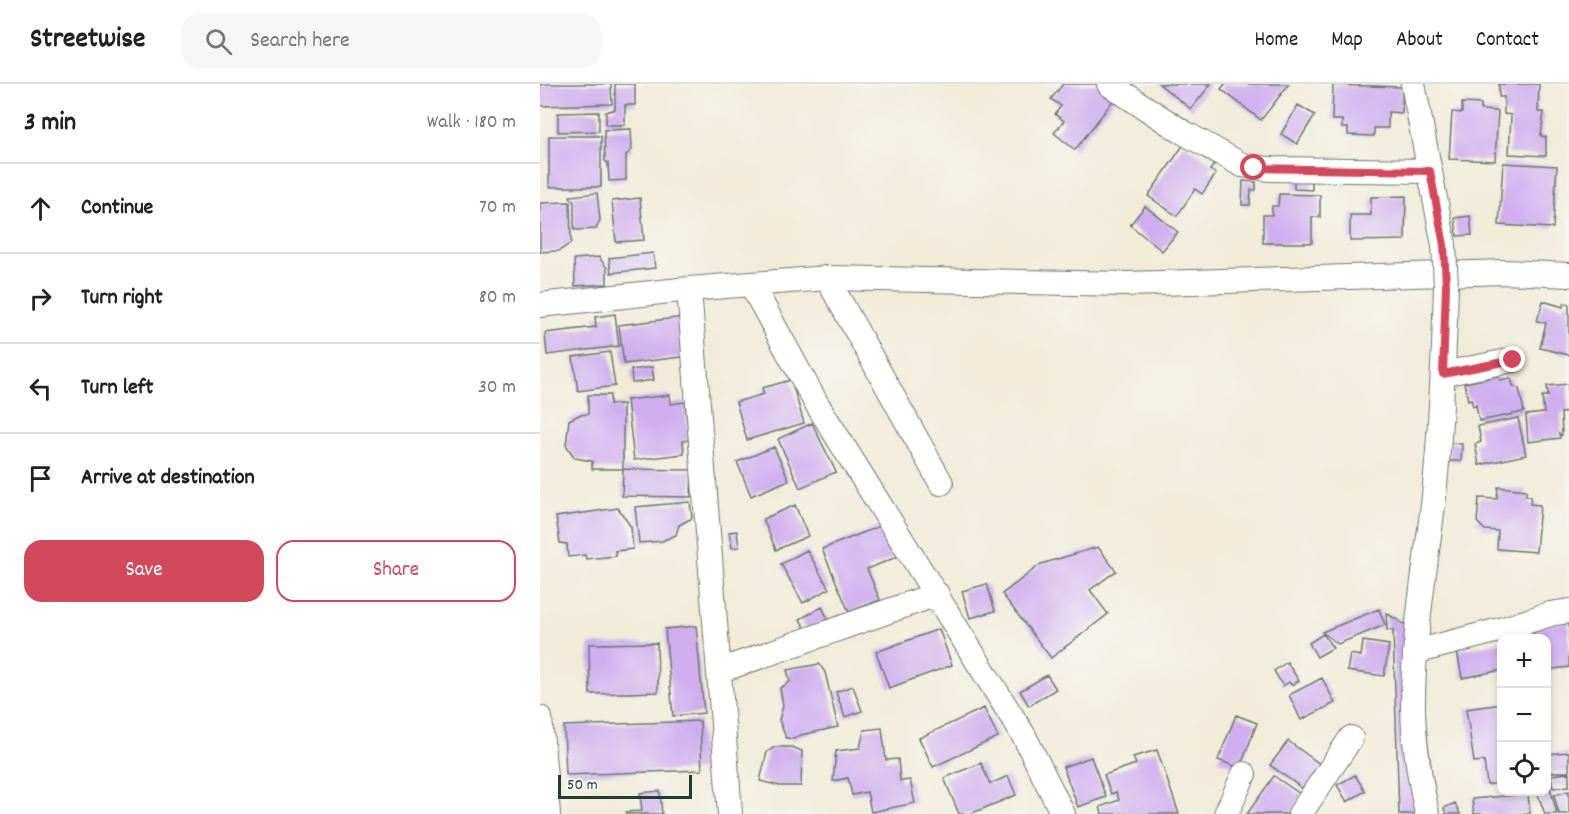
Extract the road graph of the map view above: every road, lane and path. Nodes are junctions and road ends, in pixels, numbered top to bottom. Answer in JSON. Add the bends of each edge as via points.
{"nodes":[{"id":1,"x":1109,"y":84,"type":"edge"},
{"id":2,"x":1413,"y":84,"type":"edge"},
{"id":3,"x":1430,"y":171,"type":"junction"},
{"id":4,"x":1569,"y":275,"type":"edge"},
{"id":5,"x":827,"y":278,"type":"junction"},
{"id":6,"x":751,"y":284,"type":"junction"},
{"id":7,"x":689,"y":289,"type":"junction"},
{"id":8,"x":540,"y":305,"type":"edge"},
{"id":9,"x":1513,"y":360,"type":"dead end"},
{"id":10,"x":1443,"y":374,"type":"junction"},
{"id":11,"x":940,"y":483,"type":"dead end"},
{"id":12,"x":937,"y":594,"type":"junction"},
{"id":13,"x":1569,"y":610,"type":"edge"},
{"id":14,"x":1415,"y":652,"type":"junction"},
{"id":15,"x":719,"y":671,"type":"junction"},
{"id":16,"x":540,"y":718,"type":"edge"},
{"id":17,"x":1351,"y":738,"type":"dead end"},
{"id":18,"x":1244,"y":774,"type":"dead end"},
{"id":19,"x":548,"y":814,"type":"edge"},
{"id":20,"x":730,"y":814,"type":"edge"},
{"id":21,"x":1063,"y":814,"type":"edge"},
{"id":22,"x":1226,"y":814,"type":"edge"},
{"id":23,"x":1300,"y":814,"type":"edge"},
{"id":24,"x":1427,"y":814,"type":"edge"}],
"edges":[{"from":1,"to":3,"type":"street","via":[[1242,165],[1269,169]]},
{"from":2,"to":3,"type":"street"},
{"from":3,"to":10,"type":"street","bridge":true,"via":[[1444,245]]},
{"from":4,"to":5,"type":"street","via":[[1504,272],[1128,284]]},
{"from":5,"to":6,"type":"street"},
{"from":5,"to":11,"type":"street"},
{"from":6,"to":7,"type":"street"},
{"from":6,"to":12,"type":"street","via":[[815,401]]},
{"from":7,"to":8,"type":"street"},
{"from":7,"to":15,"type":"street"},
{"from":9,"to":10,"type":"street"},
{"from":10,"to":14,"type":"street","via":[[1434,496]]},
{"from":12,"to":15,"type":"street"},
{"from":12,"to":21,"type":"street","via":[[1024,736]]},
{"from":13,"to":14,"type":"street"},
{"from":14,"to":24,"type":"street","via":[[1413,708]]},
{"from":15,"to":20,"type":"street"},
{"from":16,"to":19,"type":"street"},
{"from":17,"to":23,"type":"street"},
{"from":18,"to":22,"type":"street"}]}
